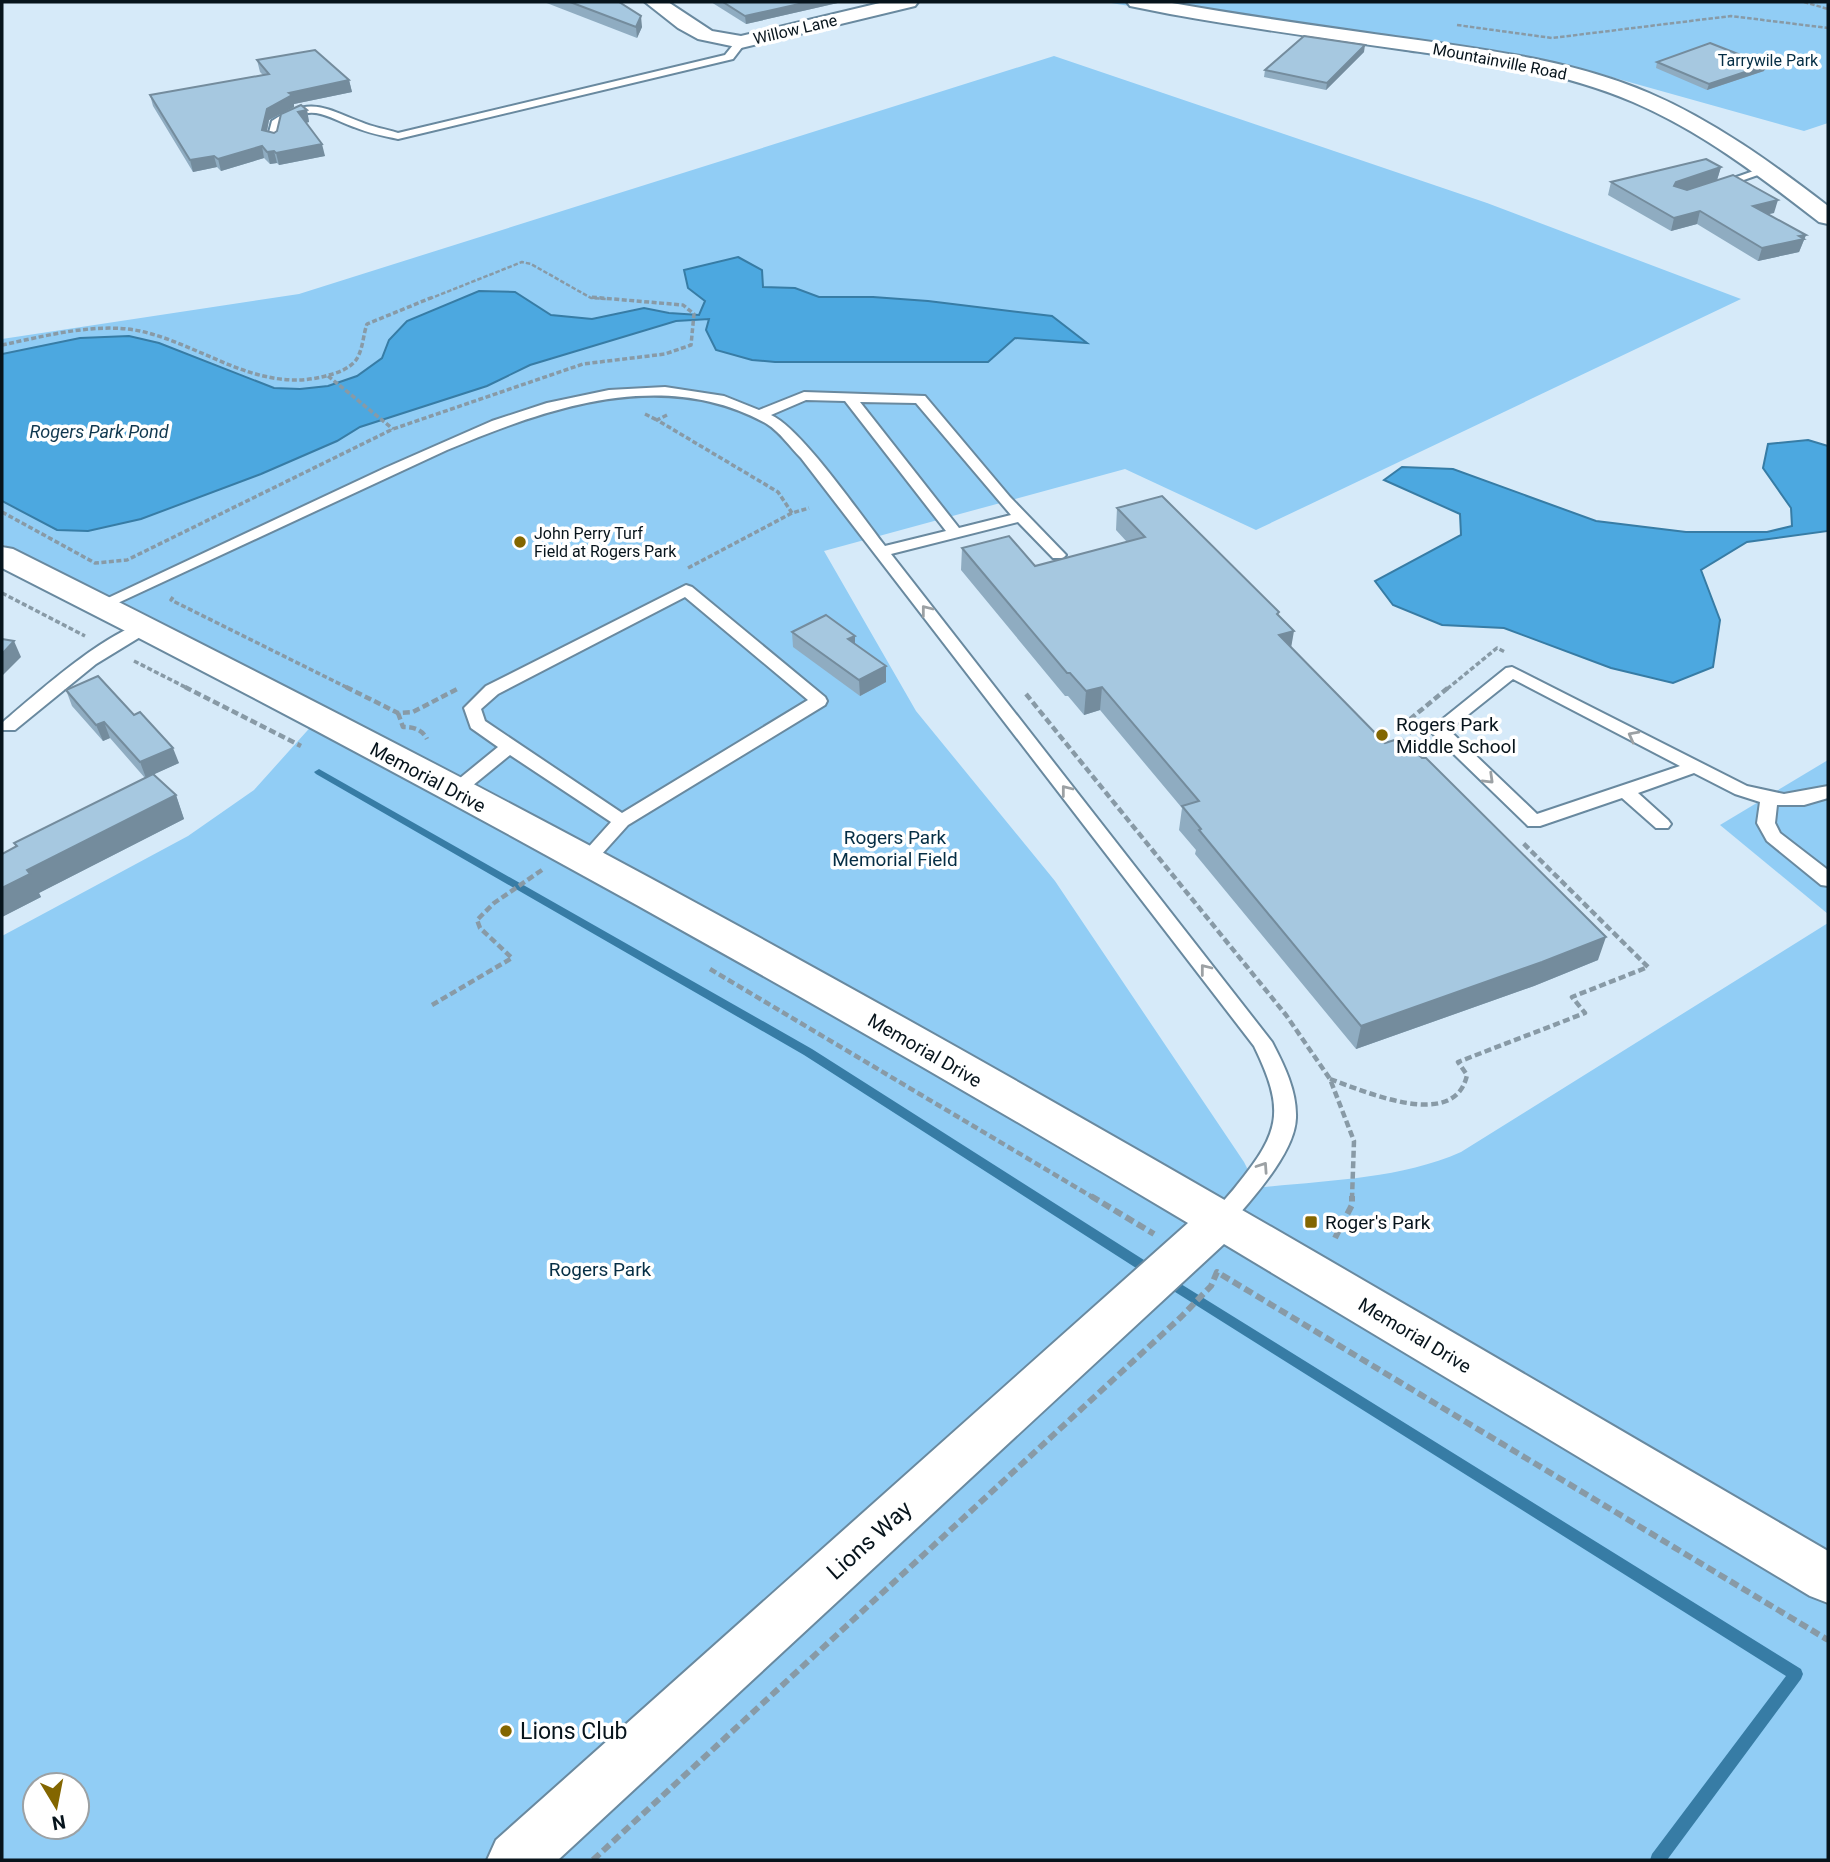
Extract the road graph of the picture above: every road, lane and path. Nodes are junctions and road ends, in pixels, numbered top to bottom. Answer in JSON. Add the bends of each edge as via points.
{"nodes":[{"id":1,"x":655,"y":2,"type":"edge"},
{"id":2,"x":908,"y":2,"type":"edge"},
{"id":3,"x":1137,"y":2,"type":"edge"},
{"id":4,"x":1804,"y":2,"type":"edge"},
{"id":5,"x":1817,"y":3,"type":"edge"},
{"id":6,"x":1828,"y":9,"type":"edge"},
{"id":7,"x":1458,"y":25,"type":"dead end"},
{"id":8,"x":1828,"y":28,"type":"edge"},
{"id":9,"x":732,"y":42,"type":"junction"},
{"id":10,"x":273,"y":140,"type":"edge"},
{"id":11,"x":1766,"y":170,"type":"junction"},
{"id":12,"x":1704,"y":190,"type":"edge"},
{"id":13,"x":1828,"y":217,"type":"edge"},
{"id":14,"x":693,"y":325,"type":"dead end"},
{"id":15,"x":2,"y":345,"type":"edge"},
{"id":16,"x":328,"y":376,"type":"junction"},
{"id":17,"x":849,"y":397,"type":"junction"},
{"id":18,"x":635,"y":409,"type":"dead end"},
{"id":19,"x":669,"y":414,"type":"dead end"},
{"id":20,"x":758,"y":416,"type":"junction"},
{"id":21,"x":657,"y":419,"type":"junction"},
{"id":22,"x":393,"y":429,"type":"dead end"},
{"id":23,"x":2,"y":512,"type":"edge"},
{"id":24,"x":792,"y":513,"type":"dead end"},
{"id":25,"x":1022,"y":517,"type":"junction"},
{"id":26,"x":955,"y":533,"type":"junction"},
{"id":27,"x":881,"y":552,"type":"junction"},
{"id":28,"x":1058,"y":555,"type":"dead end"},
{"id":29,"x":2,"y":556,"type":"edge"},
{"id":30,"x":95,"y":563,"type":"dead end"},
{"id":31,"x":2,"y":593,"type":"edge"},
{"id":32,"x":171,"y":600,"type":"dead end"},
{"id":33,"x":97,"y":622,"type":"junction"},
{"id":34,"x":137,"y":643,"type":"junction"},
{"id":35,"x":1509,"y":654,"type":"dead end"},
{"id":36,"x":398,"y":713,"type":"dead end"},
{"id":37,"x":9,"y":726,"type":"dead end"},
{"id":38,"x":1413,"y":734,"type":"dead end"},
{"id":39,"x":509,"y":747,"type":"junction"},
{"id":40,"x":306,"y":748,"type":"dead end"},
{"id":41,"x":1694,"y":767,"type":"junction"},
{"id":42,"x":455,"y":791,"type":"junction"},
{"id":43,"x":1625,"y":791,"type":"junction"},
{"id":44,"x":1828,"y":792,"type":"edge"},
{"id":45,"x":1769,"y":799,"type":"junction"},
{"id":46,"x":622,"y":821,"type":"junction"},
{"id":47,"x":1661,"y":824,"type":"dead end"},
{"id":48,"x":1521,"y":841,"type":"dead end"},
{"id":49,"x":536,"y":866,"type":"dead end"},
{"id":50,"x":569,"y":869,"type":"junction"},
{"id":51,"x":543,"y":870,"type":"junction"},
{"id":52,"x":1828,"y":880,"type":"edge"},
{"id":53,"x":706,"y":967,"type":"dead end"},
{"id":54,"x":432,"y":1005,"type":"dead end"},
{"id":55,"x":1330,"y":1079,"type":"dead end"},
{"id":56,"x":1221,"y":1220,"type":"junction"},
{"id":57,"x":1160,"y":1279,"type":"junction"},
{"id":58,"x":1828,"y":1578,"type":"edge"},
{"id":59,"x":1828,"y":1640,"type":"edge"},
{"id":60,"x":516,"y":1860,"type":"edge"},
{"id":61,"x":593,"y":1860,"type":"edge"}],
"edges":[{"from":1,"to":9,"type":"street","via":[[706,37]]},
{"from":2,"to":9,"type":"street","name":"Willow Lane"},
{"from":3,"to":11,"type":"street","name":"Mountainville Road","via":[[1554,69],[1612,86],[1674,114]]},
{"from":4,"to":5,"type":"path"},
{"from":5,"to":6,"type":"path"},
{"from":7,"to":8,"type":"path","via":[[1552,38],[1731,16]]},
{"from":9,"to":10,"type":"lane","via":[[729,57],[398,136],[326,110],[308,109],[276,123]]},
{"from":11,"to":12,"type":"lane"},
{"from":11,"to":13,"type":"street","name":"Mountainville Road"},
{"from":14,"to":16,"type":"path","via":[[694,314],[683,304],[591,298],[523,262],[367,324],[357,359]]},
{"from":15,"to":16,"type":"path","via":[[93,331],[138,330],[260,376],[286,381]]},
{"from":16,"to":22,"type":"path"},
{"from":17,"to":20,"type":"lane","via":[[804,396]]},
{"from":17,"to":25,"type":"lane","via":[[920,399]]},
{"from":17,"to":26,"type":"lane"},
{"from":18,"to":21,"type":"path"},
{"from":19,"to":21,"type":"path"},
{"from":20,"to":27,"type":"lane","via":[[773,422],[806,454]]},
{"from":20,"to":33,"type":"lane","via":[[717,399],[634,391],[584,397],[510,417]]},
{"from":21,"to":24,"type":"path","via":[[778,492]]},
{"from":23,"to":30,"type":"path"},
{"from":25,"to":26,"type":"lane"},
{"from":25,"to":28,"type":"lane"},
{"from":26,"to":27,"type":"lane"},
{"from":56,"to":27,"type":"lane","one_way":true,"via":[[1266,1165],[1287,1123],[1281,1080],[1262,1042]]},
{"from":29,"to":33,"type":"street","name":"Memorial Drive"},
{"from":31,"to":33,"type":"path"},
{"from":32,"to":36,"type":"path"},
{"from":33,"to":34,"type":"street","name":"Memorial Drive"},
{"from":34,"to":37,"type":"lane","via":[[107,647]]},
{"from":34,"to":40,"type":"path"},
{"from":34,"to":42,"type":"street","name":"Memorial Drive"},
{"from":35,"to":38,"type":"path","via":[[1497,648],[1404,724]]},
{"from":39,"to":42,"type":"lane"},
{"from":39,"to":46,"type":"lane"},
{"from":39,"to":46,"type":"lane","via":[[477,724],[472,708],[492,690],[686,590],[818,701]]},
{"from":41,"to":43,"type":"lane"},
{"from":41,"to":43,"type":"lane","one_way":true,"via":[[1512,673],[1438,730],[1534,822]]},
{"from":41,"to":45,"type":"lane"},
{"from":42,"to":50,"type":"street","name":"Memorial Drive"},
{"from":43,"to":47,"type":"lane"},
{"from":44,"to":45,"type":"lane","via":[[1798,802]]},
{"from":45,"to":52,"type":"lane","via":[[1766,823],[1773,837]]},
{"from":46,"to":50,"type":"lane"},
{"from":48,"to":55,"type":"path","via":[[1648,967],[1572,997],[1585,1013],[1458,1062],[1467,1075],[1463,1090],[1451,1098],[1428,1106],[1400,1102]]},
{"from":49,"to":51,"type":"path"},
{"from":50,"to":51,"type":"path"},
{"from":50,"to":56,"type":"street","name":"Memorial Drive","via":[[780,967]]},
{"from":51,"to":54,"type":"path","via":[[477,920],[512,958]]},
{"from":53,"to":57,"type":"path"},
{"from":56,"to":57,"type":"street","name":"Lions Way"},
{"from":56,"to":58,"type":"street","name":"Memorial Drive"},
{"from":57,"to":59,"type":"path","via":[[1204,1294],[1217,1272]]},
{"from":57,"to":60,"type":"street","name":"Lions Way"},
{"from":57,"to":61,"type":"path"}]}
